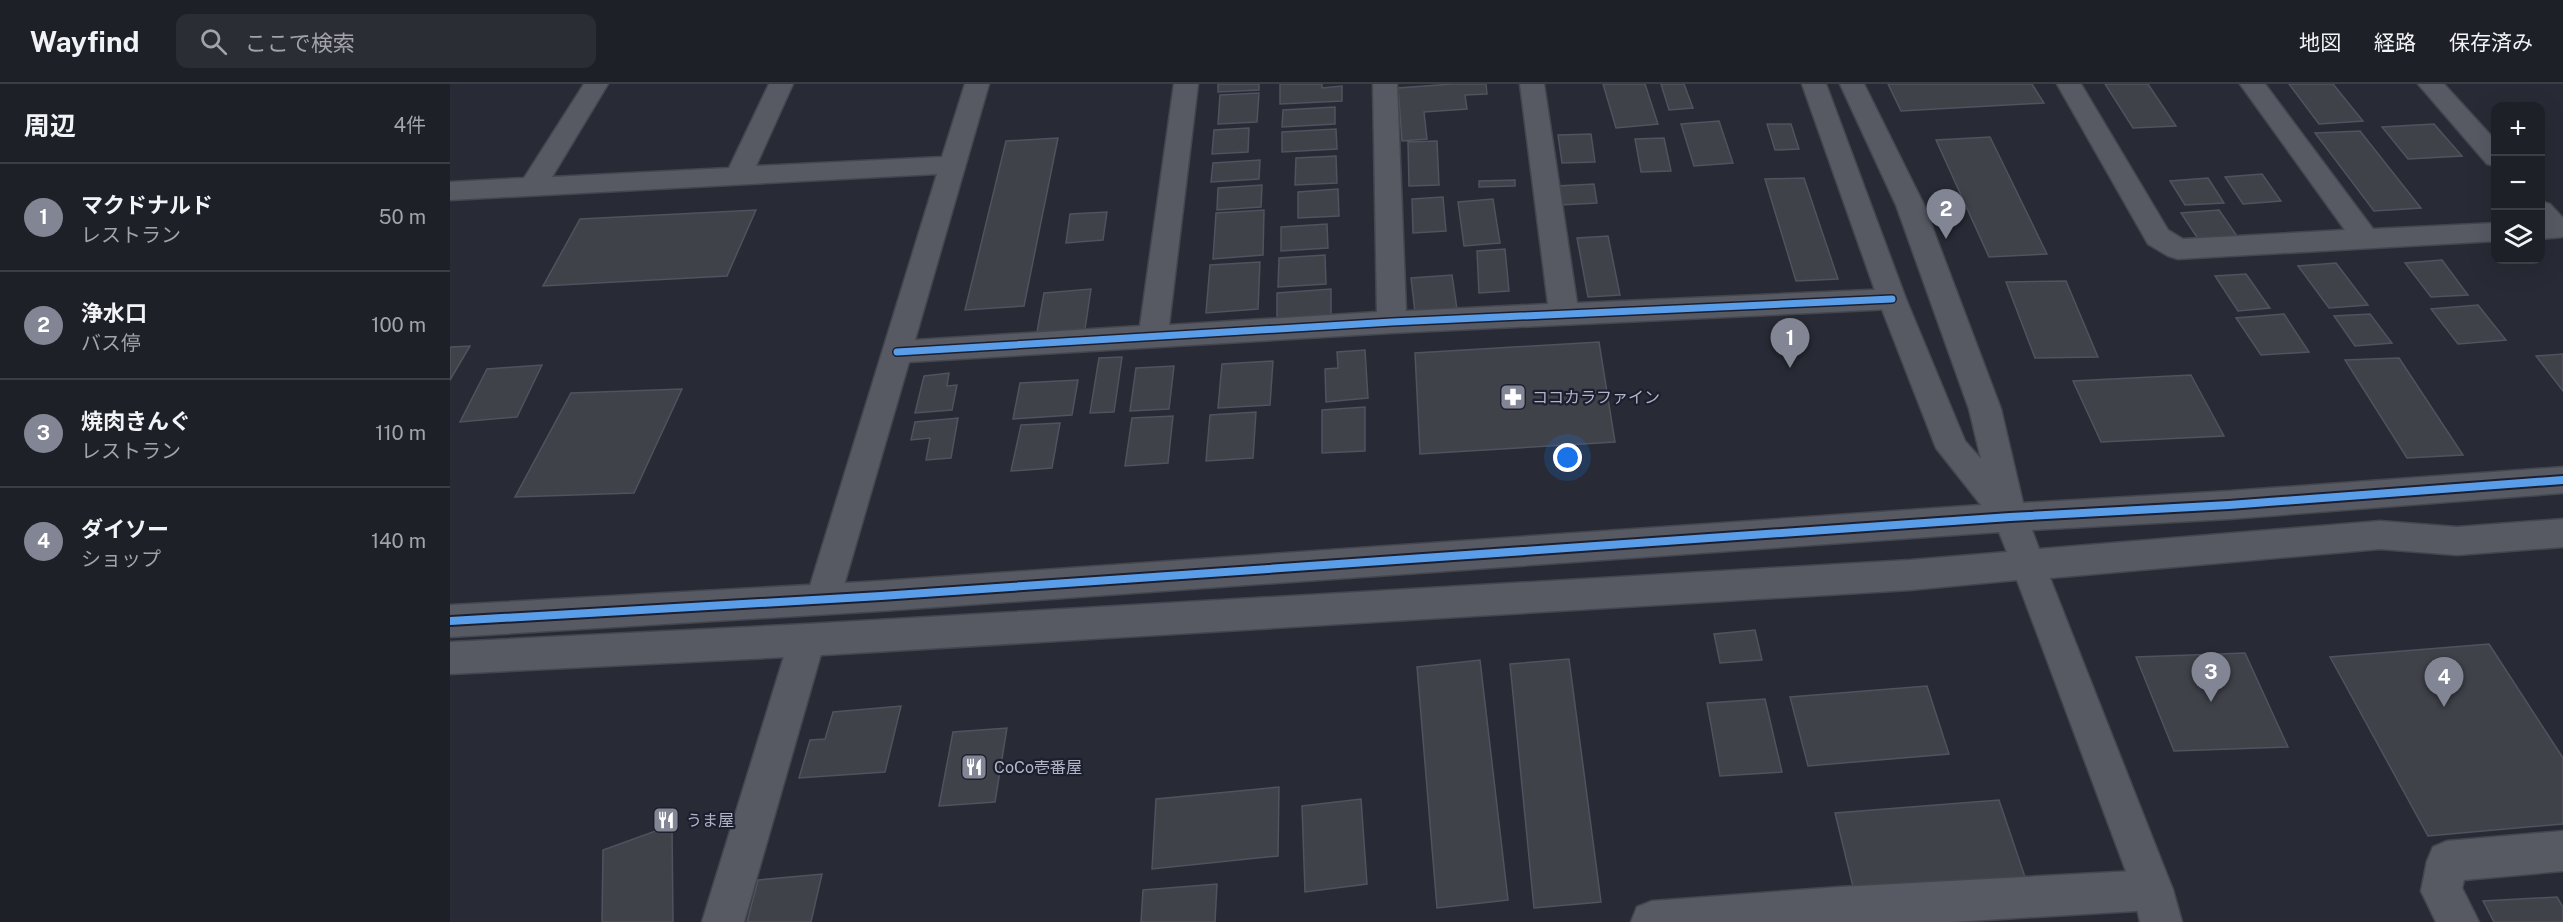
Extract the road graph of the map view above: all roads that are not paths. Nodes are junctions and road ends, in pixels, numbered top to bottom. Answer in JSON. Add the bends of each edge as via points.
{"nodes":[{"id":1,"x":596,"y":84,"type":"edge"},
{"id":2,"x":781,"y":84,"type":"edge"},
{"id":3,"x":977,"y":84,"type":"edge"},
{"id":4,"x":1186,"y":84,"type":"edge"},
{"id":5,"x":1385,"y":84,"type":"edge"},
{"id":6,"x":1533,"y":84,"type":"edge"},
{"id":7,"x":1814,"y":84,"type":"edge"},
{"id":8,"x":1852,"y":84,"type":"edge"},
{"id":9,"x":2069,"y":84,"type":"edge"},
{"id":10,"x":2252,"y":84,"type":"edge"},
{"id":11,"x":2430,"y":84,"type":"edge"},
{"id":12,"x":2493,"y":156,"type":"edge"},
{"id":13,"x":952,"y":165,"type":"junction"},
{"id":14,"x":739,"y":175,"type":"junction"},
{"id":15,"x":533,"y":186,"type":"junction"},
{"id":16,"x":450,"y":191,"type":"edge"},
{"id":17,"x":2491,"y":232,"type":"edge"},
{"id":18,"x":2366,"y":239,"type":"junction"},
{"id":19,"x":1892,"y":299,"type":"junction"},
{"id":20,"x":1564,"y":313,"type":"junction"},
{"id":21,"x":1392,"y":322,"type":"junction"},
{"id":22,"x":1153,"y":337,"type":"junction"},
{"id":23,"x":897,"y":352,"type":"junction"},
{"id":24,"x":2563,"y":480,"type":"edge"},
{"id":25,"x":2010,"y":517,"type":"junction"},
{"id":26,"x":2563,"y":533,"type":"edge"},
{"id":27,"x":2030,"y":564,"type":"junction"},
{"id":28,"x":823,"y":599,"type":"junction"},
{"id":29,"x":450,"y":621,"type":"edge"},
{"id":30,"x":807,"y":640,"type":"junction"},
{"id":31,"x":450,"y":658,"type":"edge"},
{"id":32,"x":2563,"y":851,"type":"edge"},
{"id":33,"x":2157,"y":906,"type":"edge"},
{"id":34,"x":1840,"y":915,"type":"edge"},
{"id":35,"x":723,"y":922,"type":"edge"},
{"id":36,"x":1652,"y":922,"type":"edge"},
{"id":37,"x":2458,"y":922,"type":"edge"}],
"edges":[{"from":1,"to":15,"type":"street"},
{"from":2,"to":14,"type":"street"},
{"from":3,"to":13,"type":"street"},
{"from":4,"to":22,"type":"street"},
{"from":5,"to":21,"type":"street"},
{"from":6,"to":20,"type":"street"},
{"from":7,"to":19,"type":"street"},
{"from":8,"to":25,"type":"street","via":[[1910,205],[1985,409]]},
{"from":9,"to":18,"type":"street","via":[[2158,237],[2170,246],[2178,249]]},
{"from":10,"to":18,"type":"street"},
{"from":11,"to":12,"type":"street"},
{"from":13,"to":14,"type":"street"},
{"from":13,"to":23,"type":"street"},
{"from":14,"to":15,"type":"street"},
{"from":15,"to":16,"type":"street"},
{"from":17,"to":18,"type":"street"},
{"from":19,"to":20,"type":"street"},
{"from":19,"to":25,"type":"street","via":[[1952,448]]},
{"from":20,"to":21,"type":"street"},
{"from":21,"to":22,"type":"street"},
{"from":22,"to":23,"type":"street"},
{"from":23,"to":28,"type":"street"},
{"from":24,"to":25,"type":"street"},
{"from":25,"to":27,"type":"street"},
{"from":25,"to":28,"type":"street"},
{"from":26,"to":27,"type":"street","via":[[2457,541],[2380,535]]},
{"from":27,"to":30,"type":"street","via":[[1898,576]]},
{"from":27,"to":33,"type":"street"},
{"from":28,"to":29,"type":"street"},
{"from":30,"to":31,"type":"street"},
{"from":30,"to":35,"type":"street"},
{"from":32,"to":37,"type":"street","via":[[2447,861],[2441,891]]},
{"from":33,"to":34,"type":"street"},
{"from":34,"to":36,"type":"street"}]}
